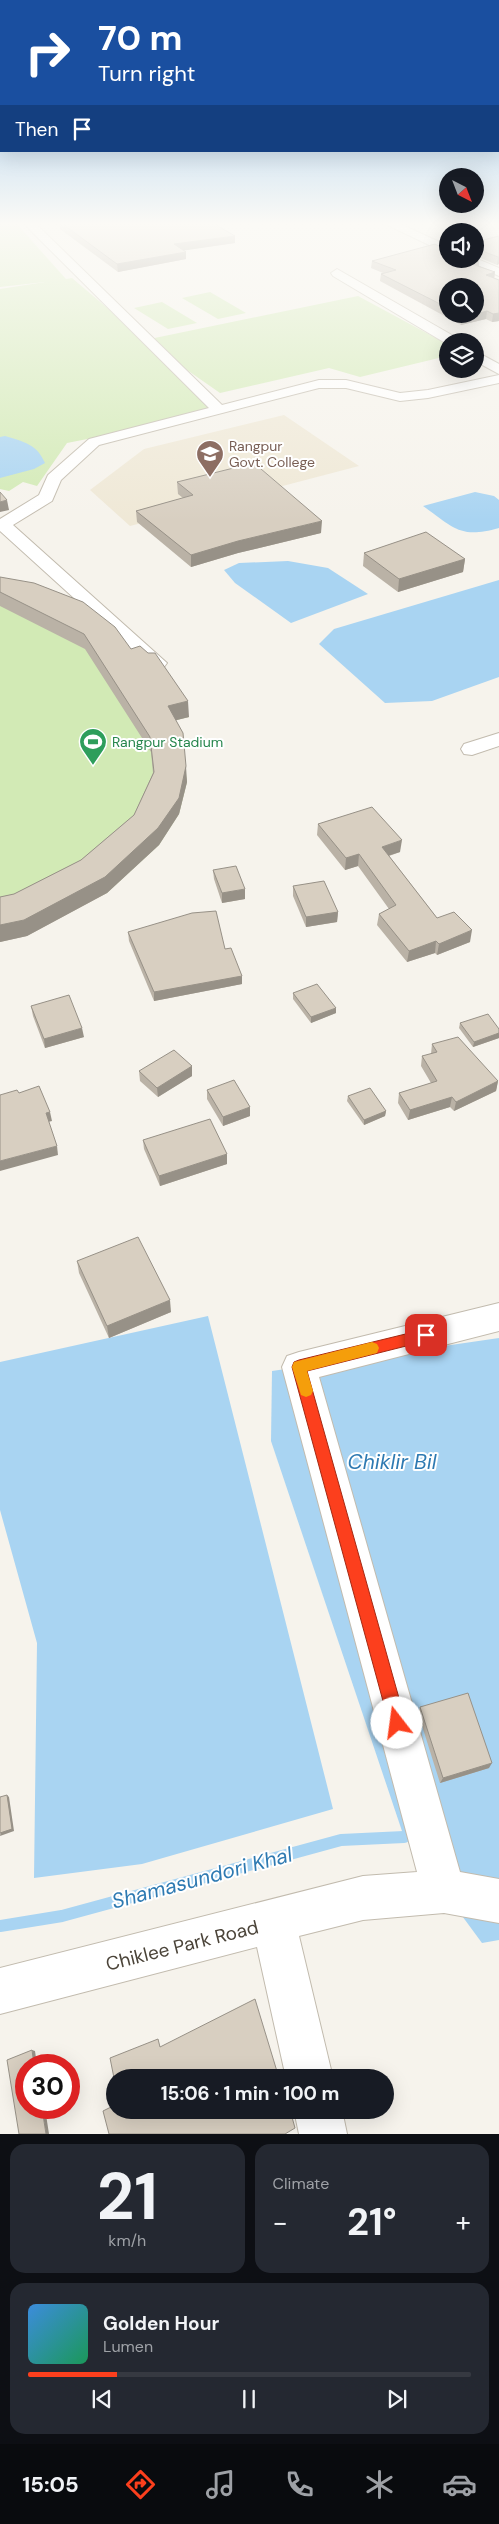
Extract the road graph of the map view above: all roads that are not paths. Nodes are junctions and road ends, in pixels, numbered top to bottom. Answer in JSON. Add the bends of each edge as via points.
{"nodes":[{"id":1,"x":129,"y":322,"type":"edge"},
{"id":2,"x":419,"y":322,"type":"edge"},
{"id":3,"x":439,"y":333,"type":"edge"},
{"id":4,"x":484,"y":361,"type":"edge"},
{"id":5,"x":499,"y":370,"type":"edge"},
{"id":6,"x":499,"y":379,"type":"edge"},
{"id":7,"x":220,"y":411,"type":"junction"},
{"id":8,"x":2,"y":526,"type":"edge"},
{"id":9,"x":158,"y":663,"type":"edge"},
{"id":10,"x":499,"y":739,"type":"edge"},
{"id":11,"x":472,"y":749,"type":"dead end"},
{"id":12,"x":499,"y":1317,"type":"edge"},
{"id":13,"x":444,"y":1892,"type":"junction"},
{"id":14,"x":499,"y":1901,"type":"edge"},
{"id":15,"x":273,"y":1922,"type":"junction"},
{"id":16,"x":0,"y":1991,"type":"edge"},
{"id":17,"x":308,"y":2069,"type":"edge"},
{"id":18,"x":320,"y":2119,"type":"edge"},
{"id":19,"x":324,"y":2134,"type":"edge"}],
"edges":[{"from":1,"to":7,"type":"street"},
{"from":2,"to":3,"type":"street"},
{"from":4,"to":5,"type":"street"},
{"from":6,"to":7,"type":"street","via":[[400,397],[346,384],[319,384]]},
{"from":7,"to":8,"type":"street","via":[[94,442],[54,478],[46,498]]},
{"from":8,"to":9,"type":"street"},
{"from":10,"to":11,"type":"street"},
{"from":12,"to":13,"type":"street","via":[[299,1367]]},
{"from":13,"to":14,"type":"street","name":"Chiklee Park Road"},
{"from":13,"to":15,"type":"street","name":"Chiklee Park Road","via":[[363,1898]]},
{"from":15,"to":16,"type":"street","name":"Chiklee Park Road"},
{"from":15,"to":17,"type":"street"},
{"from":18,"to":19,"type":"street"}]}
